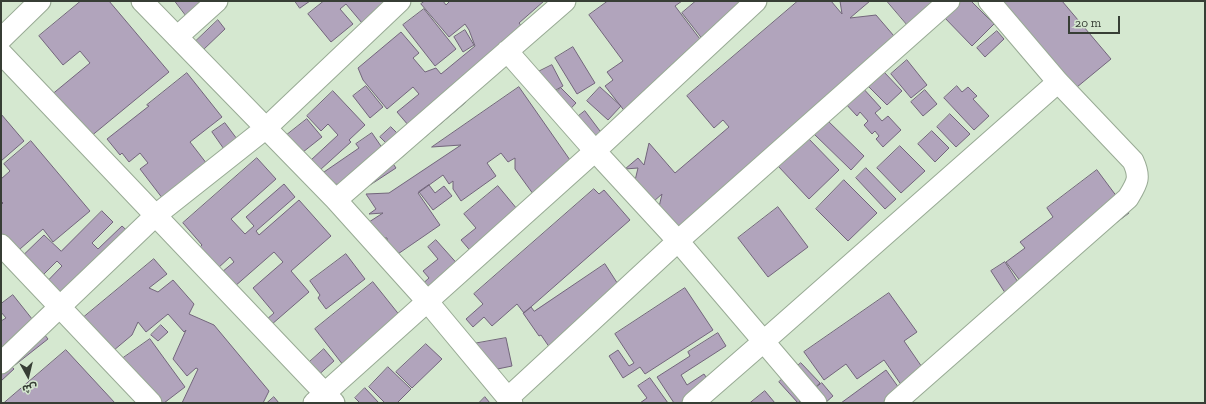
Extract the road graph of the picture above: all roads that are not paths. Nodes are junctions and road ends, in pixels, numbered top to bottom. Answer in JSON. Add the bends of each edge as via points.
{"nodes":[{"id":1,"x":40,"y":1,"type":"edge"},
{"id":2,"x":142,"y":1,"type":"edge"},
{"id":3,"x":217,"y":1,"type":"edge"},
{"id":4,"x":400,"y":1,"type":"edge"},
{"id":5,"x":565,"y":1,"type":"edge"},
{"id":6,"x":756,"y":1,"type":"edge"},
{"id":7,"x":949,"y":1,"type":"edge"},
{"id":8,"x":989,"y":1,"type":"edge"},
{"id":9,"x":177,"y":37,"type":"junction"},
{"id":10,"x":1,"y":39,"type":"edge"},
{"id":11,"x":507,"y":51,"type":"junction"},
{"id":12,"x":1,"y":53,"type":"edge"},
{"id":13,"x":1058,"y":82,"type":"junction"},
{"id":14,"x":266,"y":128,"type":"junction"},
{"id":15,"x":595,"y":152,"type":"junction"},
{"id":16,"x":336,"y":200,"type":"junction"},
{"id":17,"x":156,"y":215,"type":"junction"},
{"id":18,"x":678,"y":241,"type":"junction"},
{"id":19,"x":1,"y":245,"type":"edge"},
{"id":20,"x":427,"y":301,"type":"junction"},
{"id":21,"x":59,"y":307,"type":"junction"},
{"id":22,"x":763,"y":342,"type":"junction"},
{"id":23,"x":1,"y":363,"type":"edge"},
{"id":24,"x":325,"y":400,"type":"edge"},
{"id":25,"x":510,"y":401,"type":"edge"},
{"id":26,"x":151,"y":403,"type":"edge"},
{"id":27,"x":693,"y":403,"type":"edge"},
{"id":28,"x":816,"y":403,"type":"edge"},
{"id":29,"x":895,"y":403,"type":"edge"}],
"edges":[{"from":1,"to":10,"type":"street"},
{"from":2,"to":9,"type":"street"},
{"from":3,"to":9,"type":"street"},
{"from":4,"to":14,"type":"street"},
{"from":5,"to":11,"type":"street"},
{"from":6,"to":15,"type":"street"},
{"from":7,"to":18,"type":"street"},
{"from":8,"to":13,"type":"street"},
{"from":9,"to":14,"type":"street"},
{"from":11,"to":15,"type":"street"},
{"from":11,"to":16,"type":"street"},
{"from":12,"to":17,"type":"street"},
{"from":13,"to":22,"type":"street"},
{"from":13,"to":29,"type":"street","via":[[1133,161],[1138,172],[1137,184],[1128,198]]},
{"from":14,"to":16,"type":"street"},
{"from":14,"to":17,"type":"street"},
{"from":15,"to":18,"type":"street"},
{"from":15,"to":20,"type":"street"},
{"from":16,"to":20,"type":"street"},
{"from":17,"to":21,"type":"street"},
{"from":17,"to":24,"type":"street"},
{"from":18,"to":22,"type":"street"},
{"from":18,"to":25,"type":"street"},
{"from":19,"to":21,"type":"street"},
{"from":20,"to":24,"type":"street"},
{"from":20,"to":25,"type":"street"},
{"from":21,"to":23,"type":"street"},
{"from":21,"to":26,"type":"street"},
{"from":22,"to":27,"type":"street"},
{"from":22,"to":28,"type":"street"}]}
